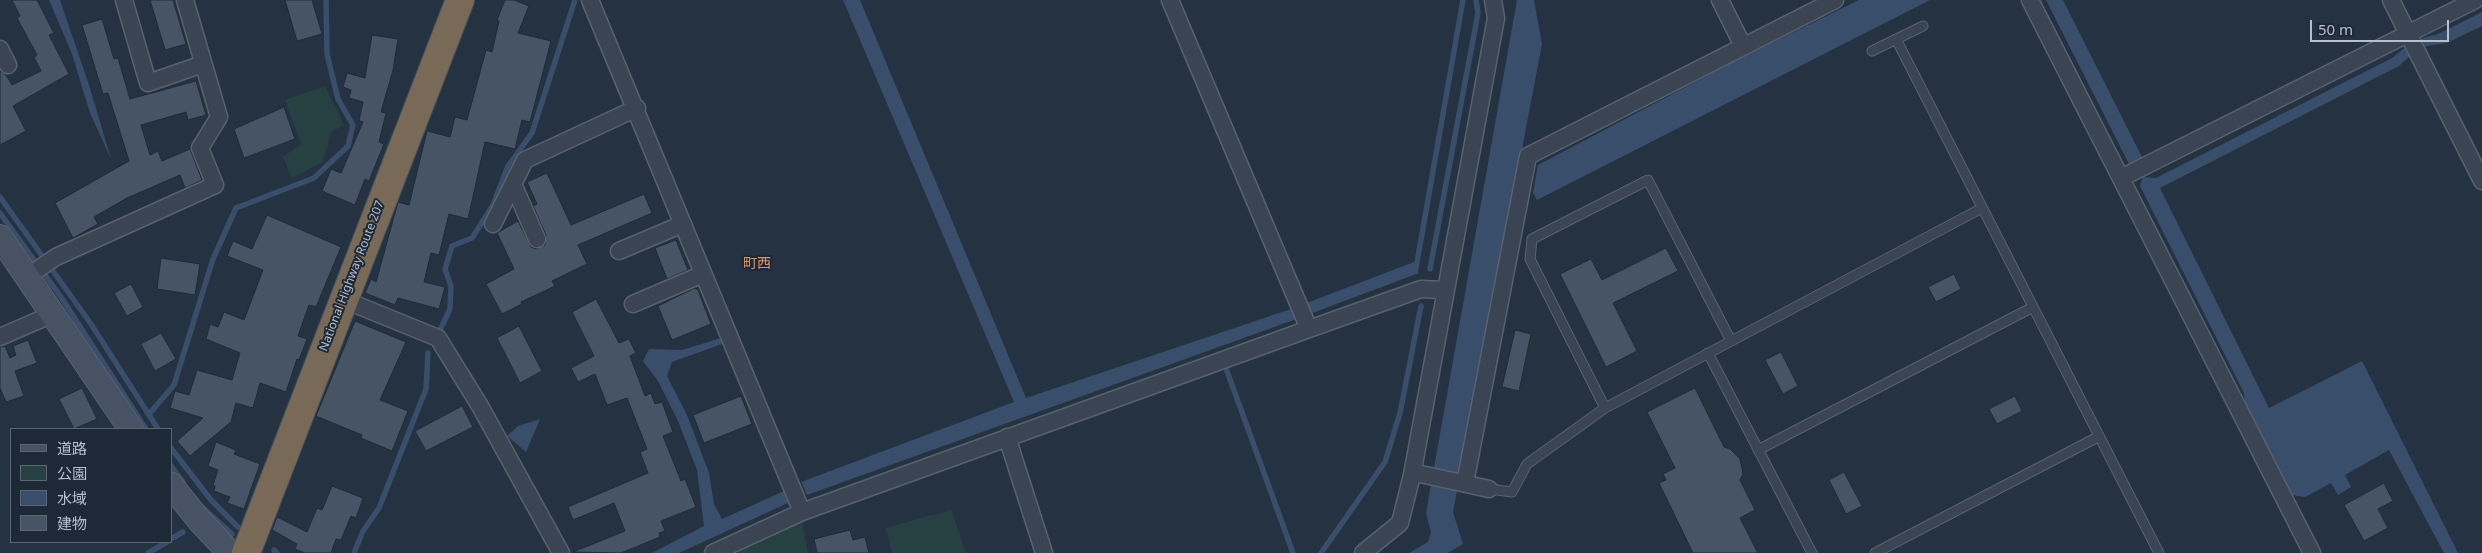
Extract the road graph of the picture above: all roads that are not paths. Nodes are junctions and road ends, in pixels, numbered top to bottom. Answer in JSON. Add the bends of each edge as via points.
{"nodes":[{"id":1,"x":124,"y":0,"type":"edge"},
{"id":2,"x":184,"y":0,"type":"edge"},
{"id":3,"x":460,"y":0,"type":"edge"},
{"id":4,"x":590,"y":0,"type":"edge"},
{"id":5,"x":1170,"y":0,"type":"edge"},
{"id":6,"x":1493,"y":0,"type":"edge"},
{"id":7,"x":1720,"y":0,"type":"edge"},
{"id":8,"x":1835,"y":0,"type":"edge"},
{"id":9,"x":2030,"y":0,"type":"edge"},
{"id":10,"x":2391,"y":0,"type":"edge"},
{"id":11,"x":2475,"y":0,"type":"edge"},
{"id":12,"x":1923,"y":26,"type":"dead end"},
{"id":13,"x":1896,"y":40,"type":"junction"},
{"id":14,"x":2412,"y":43,"type":"junction"},
{"id":15,"x":1743,"y":46,"type":"junction"},
{"id":16,"x":0,"y":49,"type":"edge"},
{"id":17,"x":1872,"y":51,"type":"dead end"},
{"id":18,"x":203,"y":64,"type":"junction"},
{"id":19,"x":8,"y":65,"type":"dead end"},
{"id":20,"x":637,"y":108,"type":"junction"},
{"id":21,"x":2121,"y":178,"type":"junction"},
{"id":22,"x":2482,"y":181,"type":"edge"},
{"id":23,"x":513,"y":184,"type":"junction"},
{"id":24,"x":1982,"y":208,"type":"junction"},
{"id":25,"x":493,"y":224,"type":"dead end"},
{"id":26,"x":683,"y":224,"type":"junction"},
{"id":27,"x":0,"y":237,"type":"edge"},
{"id":28,"x":537,"y":239,"type":"dead end"},
{"id":29,"x":620,"y":251,"type":"dead end"},
{"id":30,"x":703,"y":274,"type":"junction"},
{"id":31,"x":28,"y":276,"type":"junction"},
{"id":32,"x":1444,"y":290,"type":"junction"},
{"id":33,"x":342,"y":299,"type":"junction"},
{"id":34,"x":633,"y":304,"type":"dead end"},
{"id":35,"x":2033,"y":307,"type":"junction"},
{"id":36,"x":53,"y":314,"type":"junction"},
{"id":37,"x":1307,"y":325,"type":"junction"},
{"id":38,"x":0,"y":337,"type":"edge"},
{"id":39,"x":1731,"y":341,"type":"junction"},
{"id":40,"x":1708,"y":354,"type":"junction"},
{"id":41,"x":1605,"y":408,"type":"junction"},
{"id":42,"x":130,"y":428,"type":"edge"},
{"id":43,"x":1008,"y":437,"type":"junction"},
{"id":44,"x":2094,"y":439,"type":"dead end"},
{"id":45,"x":1758,"y":450,"type":"junction"},
{"id":46,"x":1416,"y":474,"type":"junction"},
{"id":47,"x":1464,"y":483,"type":"junction"},
{"id":48,"x":172,"y":486,"type":"edge"},
{"id":49,"x":1489,"y":489,"type":"joint"},
{"id":50,"x":800,"y":506,"type":"junction"},
{"id":51,"x":1887,"y":550,"type":"edge"},
{"id":52,"x":230,"y":553,"type":"edge"},
{"id":53,"x":246,"y":553,"type":"edge"},
{"id":54,"x":561,"y":553,"type":"edge"},
{"id":55,"x":713,"y":553,"type":"edge"},
{"id":56,"x":1044,"y":553,"type":"edge"},
{"id":57,"x":1363,"y":553,"type":"edge"},
{"id":58,"x":1812,"y":553,"type":"edge"},
{"id":59,"x":1875,"y":553,"type":"edge"},
{"id":60,"x":2159,"y":553,"type":"edge"},
{"id":61,"x":2312,"y":553,"type":"edge"}],
"edges":[{"from":1,"to":18,"type":"street","via":[[148,82]]},
{"from":2,"to":18,"type":"street"},
{"from":3,"to":33,"type":"highway","name":"National Highway Route 207"},
{"from":4,"to":20,"type":"street"},
{"from":5,"to":37,"type":"street"},
{"from":6,"to":32,"type":"street","via":[[1496,18]]},
{"from":7,"to":15,"type":"street"},
{"from":8,"to":15,"type":"street"},
{"from":9,"to":21,"type":"street"},
{"from":10,"to":14,"type":"street"},
{"from":11,"to":14,"type":"street"},
{"from":12,"to":13,"type":"lane"},
{"from":13,"to":17,"type":"lane"},
{"from":13,"to":24,"type":"lane"},
{"from":14,"to":21,"type":"street"},
{"from":14,"to":22,"type":"street"},
{"from":15,"to":47,"type":"street","via":[[1528,156]]},
{"from":16,"to":19,"type":"street"},
{"from":18,"to":31,"type":"street","via":[[219,117],[200,148],[215,185],[56,257]]},
{"from":20,"to":23,"type":"street","via":[[525,160]]},
{"from":20,"to":26,"type":"street"},
{"from":21,"to":61,"type":"street"},
{"from":23,"to":25,"type":"street"},
{"from":23,"to":28,"type":"street"},
{"from":24,"to":35,"type":"lane"},
{"from":24,"to":39,"type":"lane"},
{"from":26,"to":29,"type":"street"},
{"from":26,"to":30,"type":"street"},
{"from":27,"to":31,"type":"street"},
{"from":30,"to":34,"type":"street"},
{"from":30,"to":50,"type":"street"},
{"from":31,"to":36,"type":"street"},
{"from":32,"to":37,"type":"street","via":[[1421,289]]},
{"from":32,"to":46,"type":"street"},
{"from":33,"to":53,"type":"highway","name":"National Highway Route 207"},
{"from":33,"to":54,"type":"street","via":[[438,338],[480,406]]},
{"from":35,"to":45,"type":"lane"},
{"from":35,"to":60,"type":"lane"},
{"from":36,"to":38,"type":"street"},
{"from":36,"to":42,"type":"street"},
{"from":37,"to":43,"type":"street"},
{"from":39,"to":40,"type":"lane"},
{"from":39,"to":41,"type":"lane","via":[[1648,180],[1532,239],[1530,259]]},
{"from":40,"to":41,"type":"lane"},
{"from":40,"to":45,"type":"lane"},
{"from":41,"to":49,"type":"lane","via":[[1527,464],[1512,492]]},
{"from":43,"to":50,"type":"street"},
{"from":43,"to":56,"type":"street"},
{"from":44,"to":51,"type":"lane"},
{"from":45,"to":58,"type":"lane"},
{"from":46,"to":47,"type":"street"},
{"from":46,"to":57,"type":"street","via":[[1400,522]]},
{"from":47,"to":49,"type":"street"},
{"from":48,"to":52,"type":"street"},
{"from":50,"to":55,"type":"street"},
{"from":51,"to":59,"type":"lane"}]}
